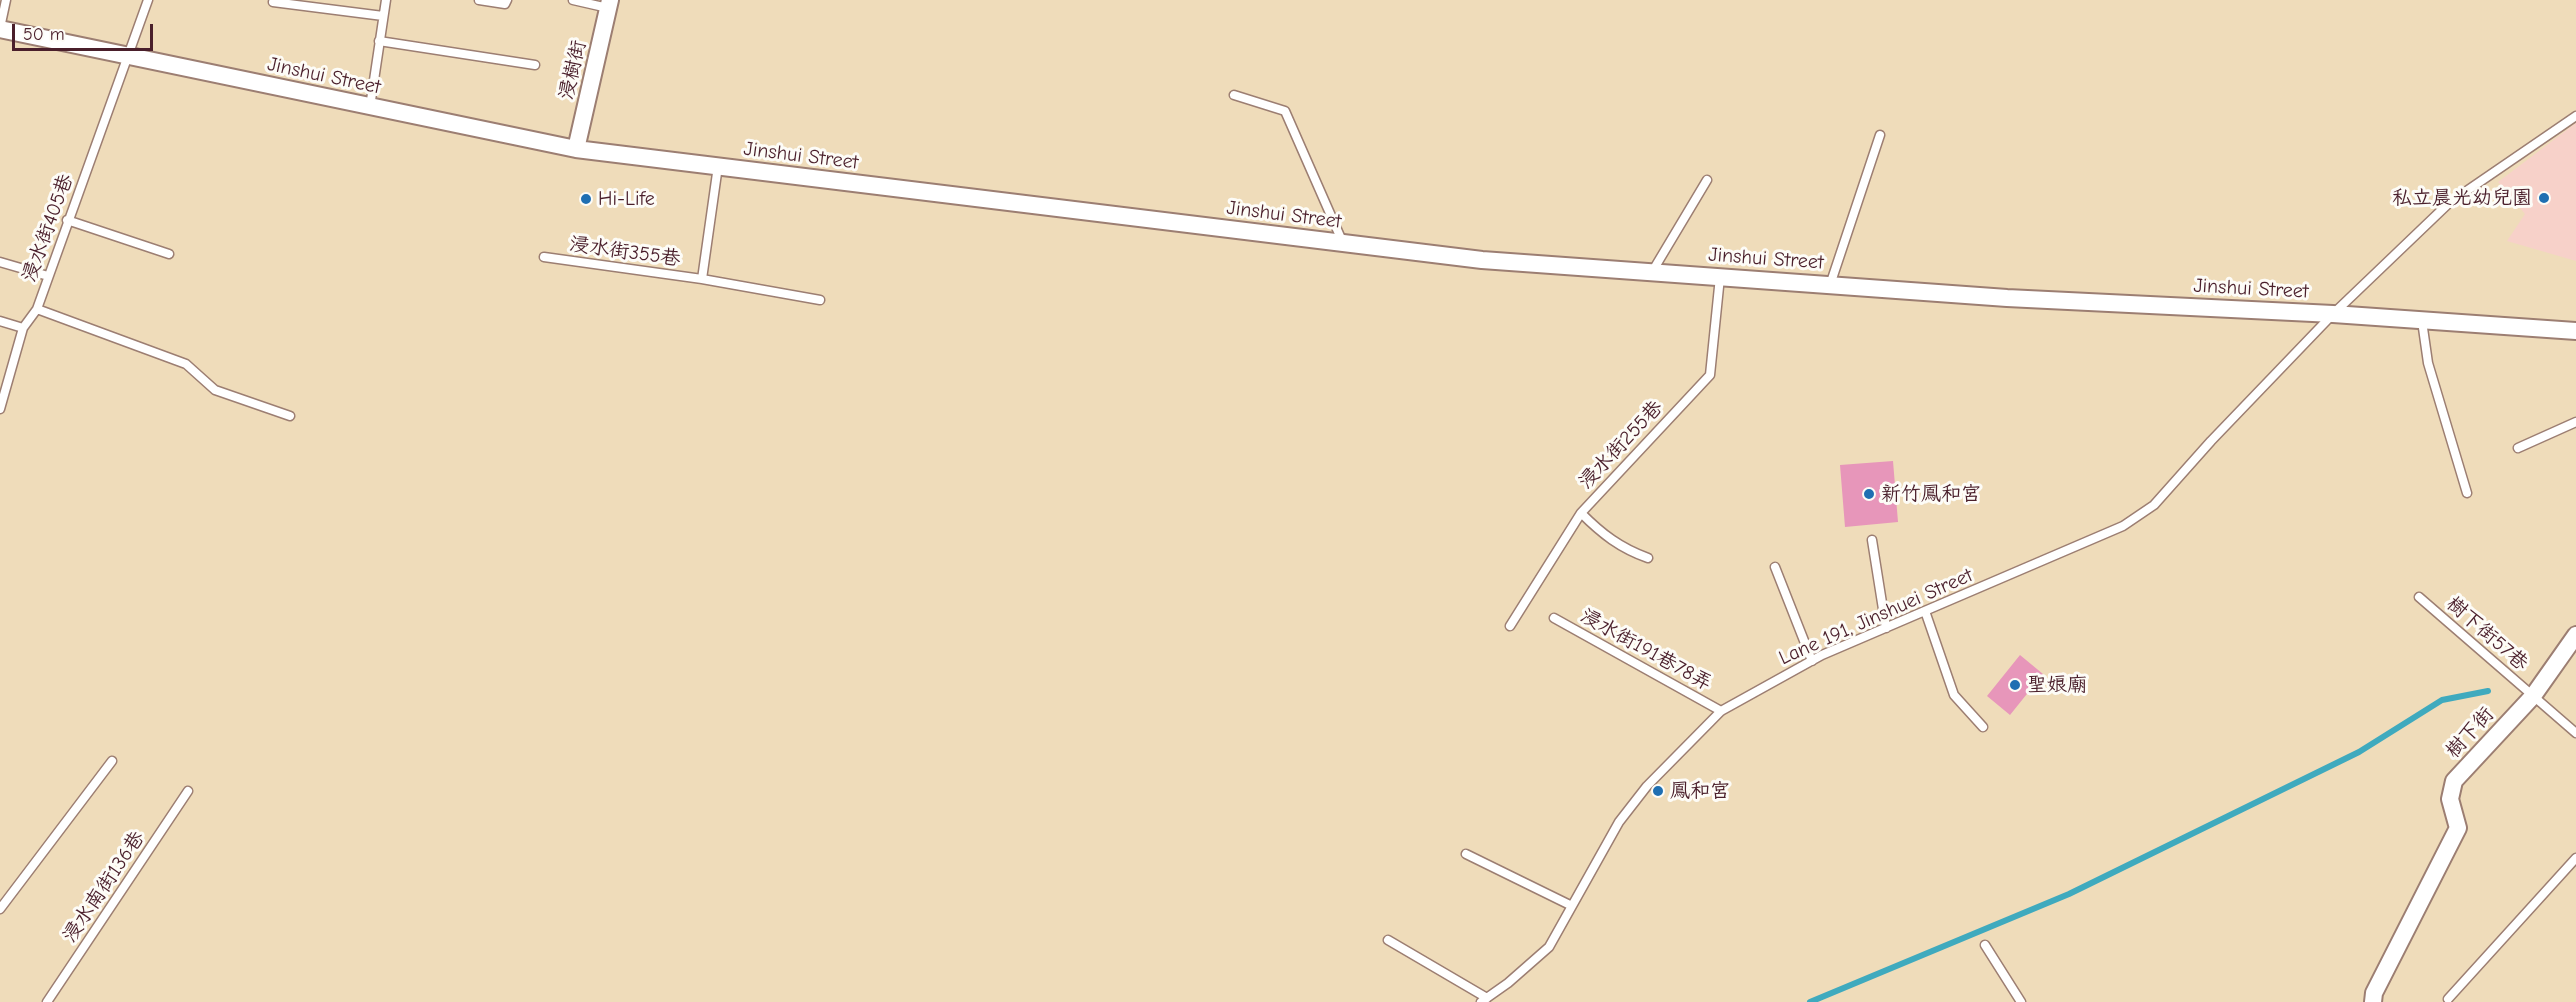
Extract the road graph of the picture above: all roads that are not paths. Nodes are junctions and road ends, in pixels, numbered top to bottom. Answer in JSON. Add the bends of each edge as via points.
{"nodes":[{"id":1,"x":6,"y":0,"type":"edge"},
{"id":2,"x":148,"y":0,"type":"edge"},
{"id":3,"x":386,"y":0,"type":"edge"},
{"id":4,"x":480,"y":0,"type":"edge"},
{"id":5,"x":573,"y":0,"type":"edge"},
{"id":6,"x":273,"y":2,"type":"dead end"},
{"id":7,"x":506,"y":2,"type":"edge"},
{"id":8,"x":609,"y":4,"type":"edge"},
{"id":9,"x":383,"y":16,"type":"junction"},
{"id":10,"x":0,"y":28,"type":"edge"},
{"id":11,"x":379,"y":41,"type":"junction"},
{"id":12,"x":128,"y":57,"type":"junction"},
{"id":13,"x":535,"y":65,"type":"dead end"},
{"id":14,"x":1234,"y":94,"type":"dead end"},
{"id":15,"x":370,"y":107,"type":"junction"},
{"id":16,"x":2576,"y":116,"type":"edge"},
{"id":17,"x":1880,"y":135,"type":"dead end"},
{"id":18,"x":576,"y":149,"type":"junction"},
{"id":19,"x":718,"y":166,"type":"junction"},
{"id":20,"x":1707,"y":180,"type":"dead end"},
{"id":21,"x":68,"y":220,"type":"junction"},
{"id":22,"x":1344,"y":243,"type":"junction"},
{"id":23,"x":169,"y":254,"type":"dead end"},
{"id":24,"x":544,"y":257,"type":"dead end"},
{"id":25,"x":0,"y":262,"type":"edge"},
{"id":26,"x":1652,"y":272,"type":"junction"},
{"id":27,"x":48,"y":276,"type":"junction"},
{"id":28,"x":1720,"y":277,"type":"junction"},
{"id":29,"x":702,"y":279,"type":"junction"},
{"id":30,"x":1830,"y":285,"type":"junction"},
{"id":31,"x":820,"y":300,"type":"dead end"},
{"id":32,"x":37,"y":309,"type":"junction"},
{"id":33,"x":2333,"y":315,"type":"junction"},
{"id":34,"x":0,"y":321,"type":"edge"},
{"id":35,"x":2422,"y":321,"type":"junction"},
{"id":36,"x":23,"y":328,"type":"junction"},
{"id":37,"x":2576,"y":331,"type":"edge"},
{"id":38,"x":0,"y":409,"type":"edge"},
{"id":39,"x":290,"y":416,"type":"dead end"},
{"id":40,"x":2576,"y":422,"type":"edge"},
{"id":41,"x":2518,"y":448,"type":"dead end"},
{"id":42,"x":2467,"y":493,"type":"dead end"},
{"id":43,"x":1581,"y":513,"type":"junction"},
{"id":44,"x":1872,"y":540,"type":"dead end"},
{"id":45,"x":1648,"y":558,"type":"dead end"},
{"id":46,"x":1775,"y":567,"type":"dead end"},
{"id":47,"x":2419,"y":597,"type":"dead end"},
{"id":48,"x":1924,"y":611,"type":"junction"},
{"id":49,"x":1554,"y":618,"type":"dead end"},
{"id":50,"x":1510,"y":626,"type":"dead end"},
{"id":51,"x":1886,"y":628,"type":"junction"},
{"id":52,"x":2576,"y":635,"type":"edge"},
{"id":53,"x":1812,"y":661,"type":"junction"},
{"id":54,"x":2534,"y":696,"type":"junction"},
{"id":55,"x":1721,"y":711,"type":"junction"},
{"id":56,"x":1983,"y":728,"type":"dead end"},
{"id":57,"x":2576,"y":733,"type":"edge"},
{"id":58,"x":112,"y":761,"type":"dead end"},
{"id":59,"x":188,"y":791,"type":"dead end"},
{"id":60,"x":1466,"y":854,"type":"dead end"},
{"id":61,"x":2576,"y":858,"type":"edge"},
{"id":62,"x":1572,"y":906,"type":"junction"},
{"id":63,"x":0,"y":909,"type":"edge"},
{"id":64,"x":1388,"y":940,"type":"dead end"},
{"id":65,"x":1985,"y":945,"type":"dead end"},
{"id":66,"x":2448,"y":999,"type":"dead end"},
{"id":67,"x":1484,"y":1000,"type":"edge"},
{"id":68,"x":47,"y":1002,"type":"edge"},
{"id":69,"x":2021,"y":1002,"type":"edge"},
{"id":70,"x":2373,"y":1002,"type":"edge"}],
"edges":[{"from":1,"to":10,"type":"lane"},
{"from":2,"to":12,"type":"lane","name":"浸水街405巷"},
{"from":3,"to":9,"type":"lane"},
{"from":4,"to":7,"type":"lane"},
{"from":5,"to":8,"type":"lane"},
{"from":6,"to":9,"type":"lane"},
{"from":8,"to":18,"type":"street","name":"浸樹街"},
{"from":9,"to":11,"type":"lane"},
{"from":10,"to":12,"type":"street","name":"Jinshui Street"},
{"from":11,"to":13,"type":"lane"},
{"from":11,"to":15,"type":"lane"},
{"from":12,"to":15,"type":"street","name":"Jinshui Street"},
{"from":12,"to":21,"type":"lane","name":"浸水街405巷"},
{"from":14,"to":22,"type":"lane","via":[[1285,111]]},
{"from":15,"to":18,"type":"street","name":"Jinshui Street"},
{"from":16,"to":33,"type":"lane","name":"Lane 191, Jinshuei Street","via":[[2449,203]]},
{"from":17,"to":30,"type":"lane"},
{"from":18,"to":19,"type":"street","name":"Jinshui Street"},
{"from":19,"to":22,"type":"street","name":"Jinshui Street"},
{"from":19,"to":29,"type":"lane","name":"浸水街355巷"},
{"from":20,"to":26,"type":"lane"},
{"from":21,"to":23,"type":"lane"},
{"from":21,"to":27,"type":"lane","name":"浸水街405巷"},
{"from":22,"to":26,"type":"street","name":"Jinshui Street","via":[[1482,260]]},
{"from":24,"to":29,"type":"lane","name":"浸水街355巷"},
{"from":25,"to":27,"type":"lane"},
{"from":26,"to":28,"type":"street","name":"Jinshui Street"},
{"from":27,"to":32,"type":"lane","name":"浸水街405巷"},
{"from":28,"to":30,"type":"street","name":"Jinshui Street"},
{"from":28,"to":43,"type":"lane","name":"浸水街255巷","via":[[1710,375]]},
{"from":29,"to":31,"type":"lane","name":"浸水街355巷"},
{"from":30,"to":33,"type":"street","name":"Jinshui Street"},
{"from":32,"to":36,"type":"lane","name":"浸水街405巷"},
{"from":32,"to":39,"type":"lane","via":[[186,364],[215,390]]},
{"from":33,"to":35,"type":"street","name":"Jinshui Street"},
{"from":33,"to":48,"type":"lane","name":"Lane 191, Jinshuei Street","via":[[2154,505],[2123,526]]},
{"from":34,"to":36,"type":"lane"},
{"from":35,"to":37,"type":"street","name":"Jinshui Street"},
{"from":35,"to":42,"type":"lane","via":[[2428,363]]},
{"from":36,"to":38,"type":"lane","name":"浸水街405巷"},
{"from":40,"to":41,"type":"lane"},
{"from":43,"to":45,"type":"lane","via":[[1607,538]]},
{"from":43,"to":50,"type":"lane","name":"浸水街255巷"},
{"from":44,"to":51,"type":"lane"},
{"from":46,"to":53,"type":"lane"},
{"from":47,"to":54,"type":"lane","name":"樹下街57巷"},
{"from":48,"to":51,"type":"lane","name":"Lane 191, Jinshuei Street"},
{"from":48,"to":56,"type":"lane","via":[[1954,695]]},
{"from":49,"to":55,"type":"lane","name":"浸水街191巷78弄"},
{"from":51,"to":53,"type":"lane","name":"Lane 191, Jinshuei Street"},
{"from":52,"to":54,"type":"street","name":"樹下街"},
{"from":53,"to":55,"type":"lane","name":"Lane 191, Jinshuei Street"},
{"from":54,"to":57,"type":"lane","name":"樹下街57巷"},
{"from":54,"to":70,"type":"street","name":"樹下街","via":[[2454,781],[2450,799],[2458,828],[2374,993]]},
{"from":55,"to":62,"type":"lane","name":"Lane 191, Jinshuei Street","via":[[1647,786],[1619,822]]},
{"from":58,"to":63,"type":"lane"},
{"from":59,"to":68,"type":"lane","name":"浸水南街136巷"},
{"from":60,"to":62,"type":"lane"},
{"from":61,"to":66,"type":"lane"},
{"from":62,"to":67,"type":"lane","name":"Lane 191, Jinshuei Street","via":[[1549,947]]},
{"from":64,"to":67,"type":"lane"},
{"from":65,"to":69,"type":"lane"}]}
